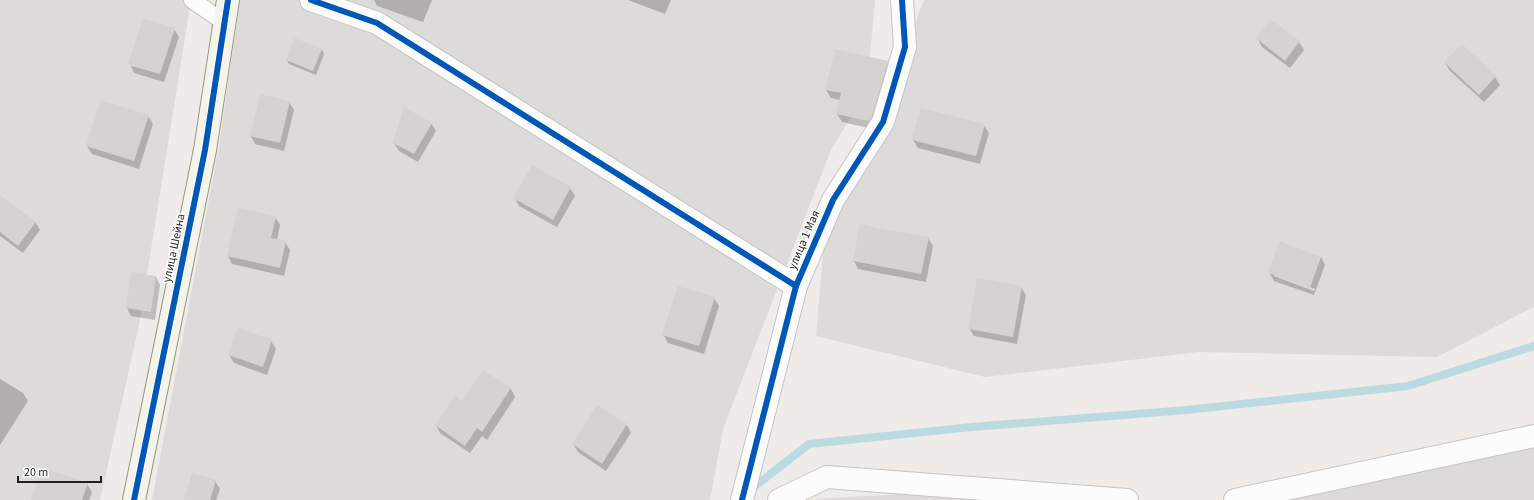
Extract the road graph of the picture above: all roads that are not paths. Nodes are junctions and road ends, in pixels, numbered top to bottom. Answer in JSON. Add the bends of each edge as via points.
{"nodes":[{"id":1,"x":192,"y":0,"type":"edge"},
{"id":2,"x":228,"y":0,"type":"edge"},
{"id":3,"x":311,"y":0,"type":"edge"},
{"id":4,"x":902,"y":0,"type":"edge"},
{"id":5,"x":225,"y":23,"type":"junction"},
{"id":6,"x":796,"y":286,"type":"junction"},
{"id":7,"x":1534,"y":436,"type":"edge"},
{"id":8,"x":1040,"y":496,"type":"edge"},
{"id":9,"x":134,"y":500,"type":"edge"},
{"id":10,"x":742,"y":500,"type":"edge"},
{"id":11,"x":779,"y":500,"type":"edge"},
{"id":12,"x":1127,"y":500,"type":"edge"},
{"id":13,"x":1235,"y":500,"type":"edge"}],
"edges":[{"from":1,"to":5,"type":"lane"},
{"from":2,"to":5,"type":"street","name":"улица Шейна"},
{"from":3,"to":6,"type":"street","via":[[376,23]]},
{"from":4,"to":6,"type":"street","name":"улица 1 Мая","via":[[905,47],[883,122],[833,200]]},
{"from":5,"to":9,"type":"street","name":"улица Шейна","via":[[205,150]]},
{"from":6,"to":10,"type":"street","name":"улица 1 Мая"},
{"from":7,"to":13,"type":"street"},
{"from":8,"to":11,"type":"street","via":[[827,476]]},
{"from":8,"to":12,"type":"street"}]}
